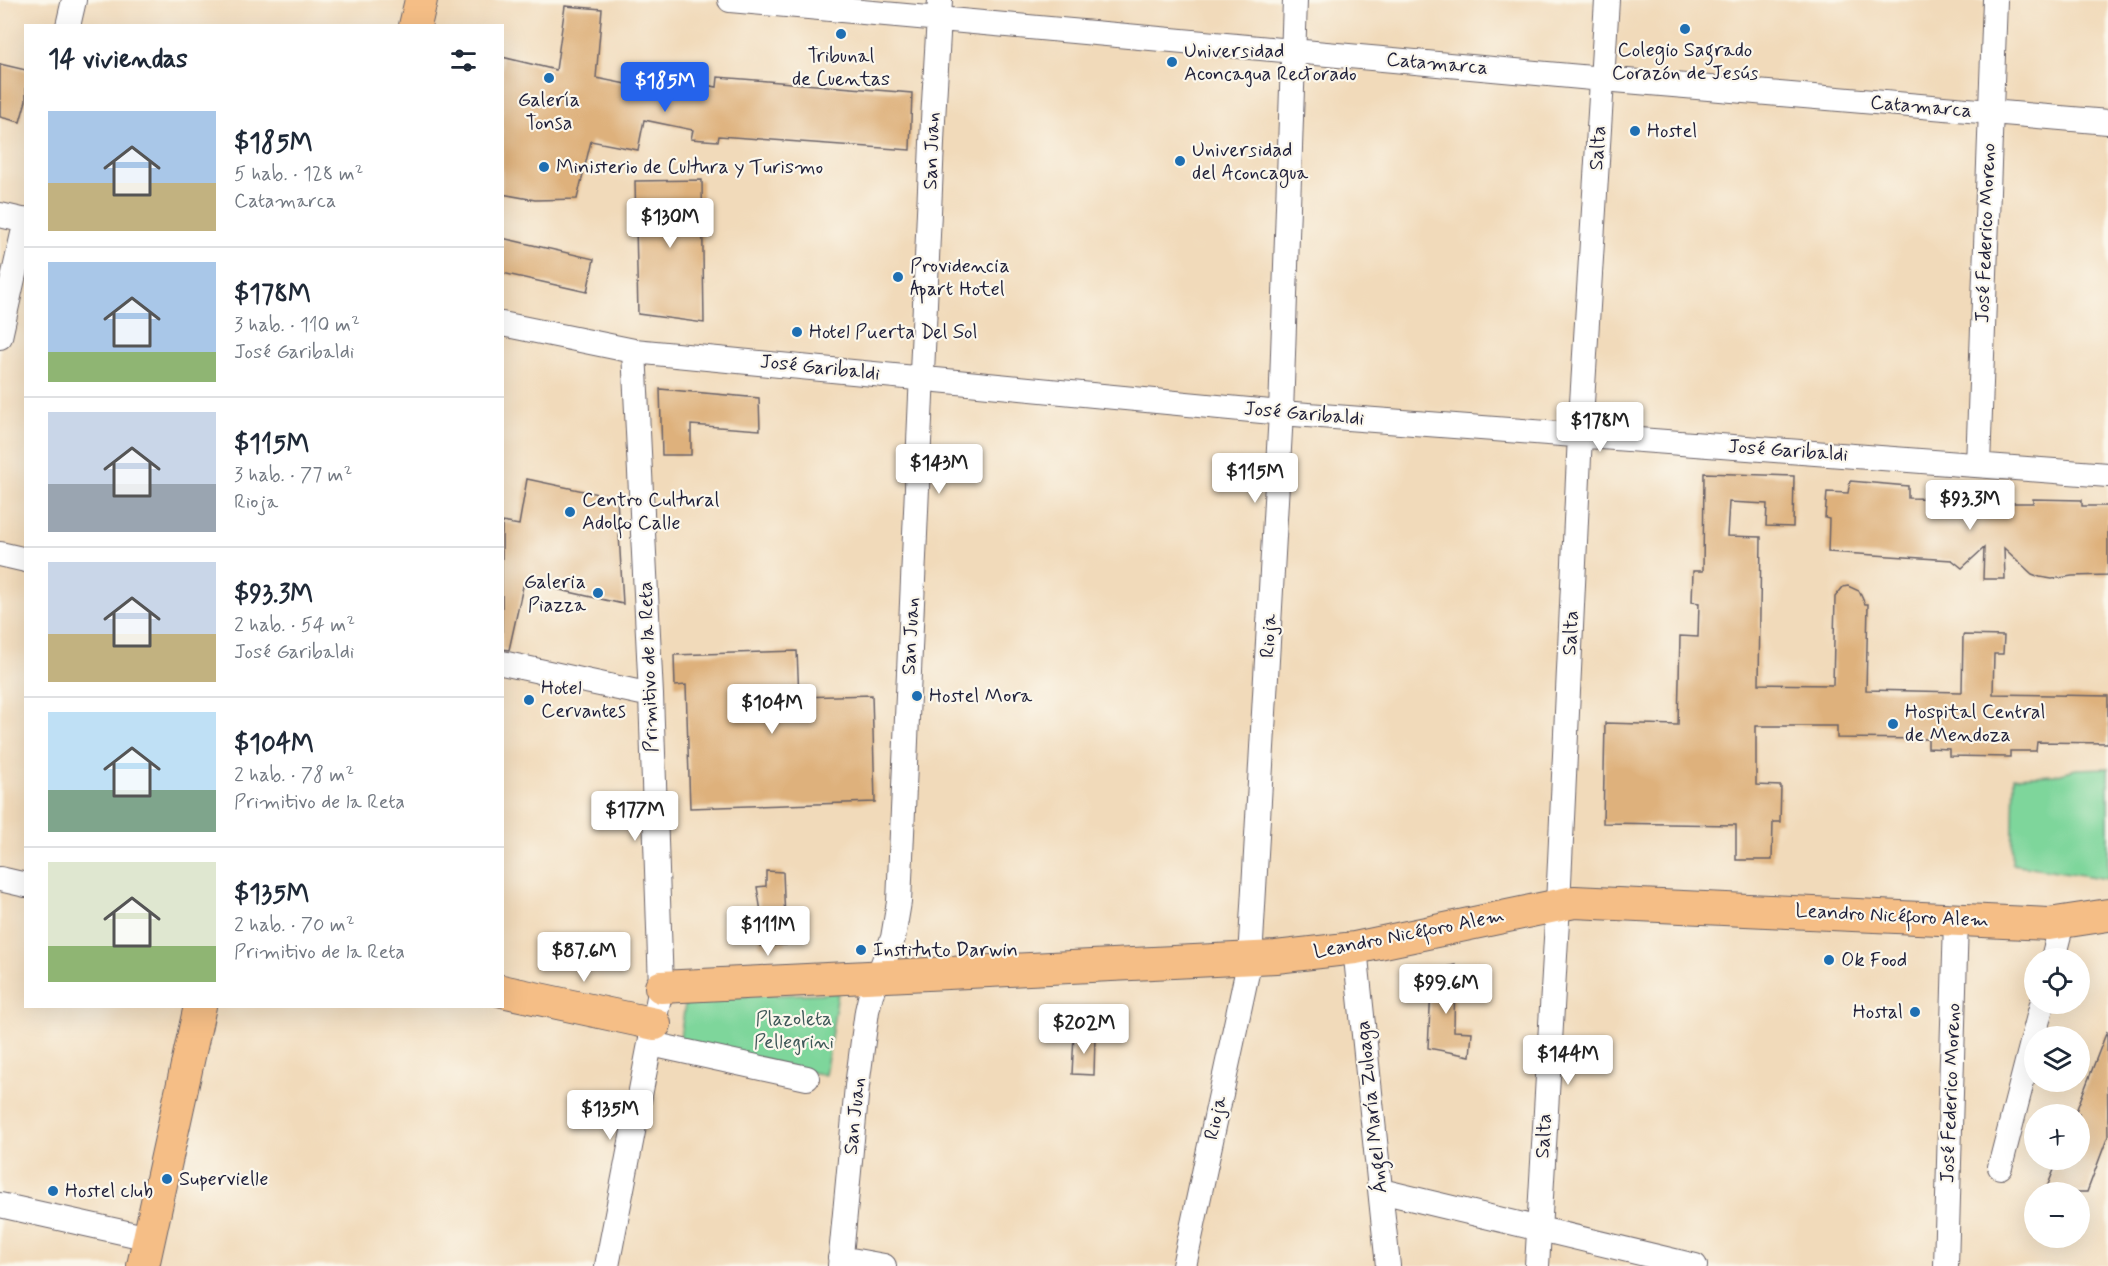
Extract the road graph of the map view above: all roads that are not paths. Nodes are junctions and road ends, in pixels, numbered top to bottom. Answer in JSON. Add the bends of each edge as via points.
{"nodes":[{"id":1,"x":74,"y":0,"type":"edge"},
{"id":2,"x":421,"y":0,"type":"edge"},
{"id":3,"x":730,"y":0,"type":"edge"},
{"id":4,"x":1295,"y":0,"type":"edge"},
{"id":5,"x":1607,"y":0,"type":"edge"},
{"id":6,"x":1995,"y":0,"type":"edge"},
{"id":7,"x":939,"y":10,"type":"edge"},
{"id":8,"x":68,"y":24,"type":"edge"},
{"id":9,"x":415,"y":24,"type":"edge"},
{"id":10,"x":1293,"y":50,"type":"junction"},
{"id":11,"x":1603,"y":80,"type":"junction"},
{"id":12,"x":1990,"y":113,"type":"junction"},
{"id":13,"x":2108,"y":122,"type":"edge"},
{"id":14,"x":0,"y":215,"type":"edge"},
{"id":15,"x":24,"y":221,"type":"edge"},
{"id":16,"x":24,"y":226,"type":"edge"},
{"id":17,"x":504,"y":324,"type":"edge"},
{"id":18,"x":0,"y":337,"type":"edge"},
{"id":19,"x":634,"y":351,"type":"junction"},
{"id":20,"x":923,"y":379,"type":"junction"},
{"id":21,"x":1281,"y":413,"type":"junction"},
{"id":22,"x":1580,"y":435,"type":"junction"},
{"id":23,"x":1978,"y":465,"type":"junction"},
{"id":24,"x":2108,"y":476,"type":"edge"},
{"id":25,"x":0,"y":554,"type":"edge"},
{"id":26,"x":24,"y":560,"type":"edge"},
{"id":27,"x":504,"y":663,"type":"edge"},
{"id":28,"x":651,"y":695,"type":"junction"},
{"id":29,"x":0,"y":879,"type":"edge"},
{"id":30,"x":24,"y":885,"type":"edge"},
{"id":31,"x":1558,"y":904,"type":"junction"},
{"id":32,"x":2108,"y":915,"type":"edge"},
{"id":33,"x":1956,"y":920,"type":"junction"},
{"id":34,"x":2055,"y":925,"type":"junction"},
{"id":35,"x":2108,"y":938,"type":"edge"},
{"id":36,"x":1355,"y":948,"type":"junction"},
{"id":37,"x":2054,"y":948,"type":"edge"},
{"id":38,"x":1250,"y":959,"type":"junction"},
{"id":39,"x":878,"y":977,"type":"junction"},
{"id":40,"x":661,"y":987,"type":"junction"},
{"id":41,"x":504,"y":992,"type":"edge"},
{"id":42,"x":200,"y":1008,"type":"edge"},
{"id":43,"x":2039,"y":1014,"type":"edge"},
{"id":44,"x":653,"y":1034,"type":"junction"},
{"id":45,"x":807,"y":1078,"type":"dead end"},
{"id":46,"x":2000,"y":1167,"type":"dead end"},
{"id":47,"x":1381,"y":1191,"type":"junction"},
{"id":48,"x":0,"y":1205,"type":"edge"},
{"id":49,"x":1539,"y":1229,"type":"junction"},
{"id":50,"x":146,"y":1252,"type":"edge"},
{"id":51,"x":840,"y":1262,"type":"edge"},
{"id":52,"x":607,"y":1266,"type":"edge"},
{"id":53,"x":884,"y":1266,"type":"edge"},
{"id":54,"x":1184,"y":1266,"type":"edge"},
{"id":55,"x":1388,"y":1266,"type":"edge"},
{"id":56,"x":1537,"y":1266,"type":"edge"},
{"id":57,"x":1695,"y":1266,"type":"edge"},
{"id":58,"x":1946,"y":1266,"type":"edge"}],
"edges":[{"from":1,"to":8,"type":"street"},
{"from":2,"to":9,"type":"main road"},
{"from":3,"to":7,"type":"street","name":"Catamarca"},
{"from":4,"to":10,"type":"street","name":"Rioja"},
{"from":5,"to":11,"type":"street","name":"Salta"},
{"from":6,"to":12,"type":"street","name":"José Federico Moreno"},
{"from":7,"to":10,"type":"street","name":"Catamarca"},
{"from":7,"to":20,"type":"street","name":"San Juan"},
{"from":10,"to":11,"type":"street","name":"Catamarca"},
{"from":10,"to":21,"type":"street","name":"Rioja"},
{"from":11,"to":12,"type":"street","name":"Catamarca"},
{"from":11,"to":22,"type":"street","name":"Salta"},
{"from":12,"to":13,"type":"street","name":"Catamarca"},
{"from":12,"to":23,"type":"street","name":"José Federico Moreno"},
{"from":14,"to":15,"type":"street"},
{"from":16,"to":18,"type":"street"},
{"from":17,"to":19,"type":"street","name":"José Garibaldi"},
{"from":19,"to":20,"type":"street","name":"José Garibaldi"},
{"from":19,"to":28,"type":"street","name":"Primitivo de la Reta"},
{"from":20,"to":21,"type":"street","name":"José Garibaldi"},
{"from":20,"to":39,"type":"street","name":"San Juan","via":[[899,902],[893,938]]},
{"from":21,"to":22,"type":"street","name":"José Garibaldi"},
{"from":21,"to":38,"type":"street","name":"Rioja"},
{"from":22,"to":23,"type":"street","name":"José Garibaldi"},
{"from":22,"to":31,"type":"street","name":"Salta"},
{"from":23,"to":24,"type":"street","name":"José Garibaldi"},
{"from":25,"to":26,"type":"street"},
{"from":27,"to":28,"type":"street"},
{"from":28,"to":40,"type":"street","name":"Primitivo de la Reta"},
{"from":29,"to":30,"type":"street"},
{"from":31,"to":33,"type":"main road","name":"Leandro Nicéforo Alem","via":[[1590,902]]},
{"from":31,"to":36,"type":"main road","name":"Leandro Nicéforo Alem"},
{"from":31,"to":49,"type":"street","name":"Salta"},
{"from":32,"to":34,"type":"main road","name":"Leandro Nicéforo Alem"},
{"from":33,"to":34,"type":"main road","name":"Leandro Nicéforo Alem"},
{"from":33,"to":58,"type":"street","name":"José Federico Moreno"},
{"from":34,"to":35,"type":"main road","name":"Leandro Nicéforo Alem"},
{"from":34,"to":37,"type":"street"},
{"from":36,"to":38,"type":"main road","name":"Leandro Nicéforo Alem"},
{"from":36,"to":47,"type":"street","name":"Ángel María Zuloaga"},
{"from":38,"to":39,"type":"main road","name":"Leandro Nicéforo Alem"},
{"from":38,"to":54,"type":"street","name":"Rioja"},
{"from":39,"to":40,"type":"main road","name":"Leandro Nicéforo Alem"},
{"from":39,"to":51,"type":"street","name":"San Juan","via":[[867,1011],[857,1086]]},
{"from":40,"to":44,"type":"street","name":"Primitivo de la Reta"},
{"from":41,"to":44,"type":"main road"},
{"from":42,"to":50,"type":"main road"},
{"from":43,"to":46,"type":"street"},
{"from":44,"to":45,"type":"street"},
{"from":44,"to":52,"type":"street","name":"Primitivo de la Reta"},
{"from":47,"to":49,"type":"street"},
{"from":47,"to":55,"type":"street","name":"Ángel María Zuloaga"},
{"from":48,"to":50,"type":"street"},
{"from":49,"to":56,"type":"street","name":"Salta"},
{"from":49,"to":57,"type":"street"},
{"from":51,"to":53,"type":"street"}]}
